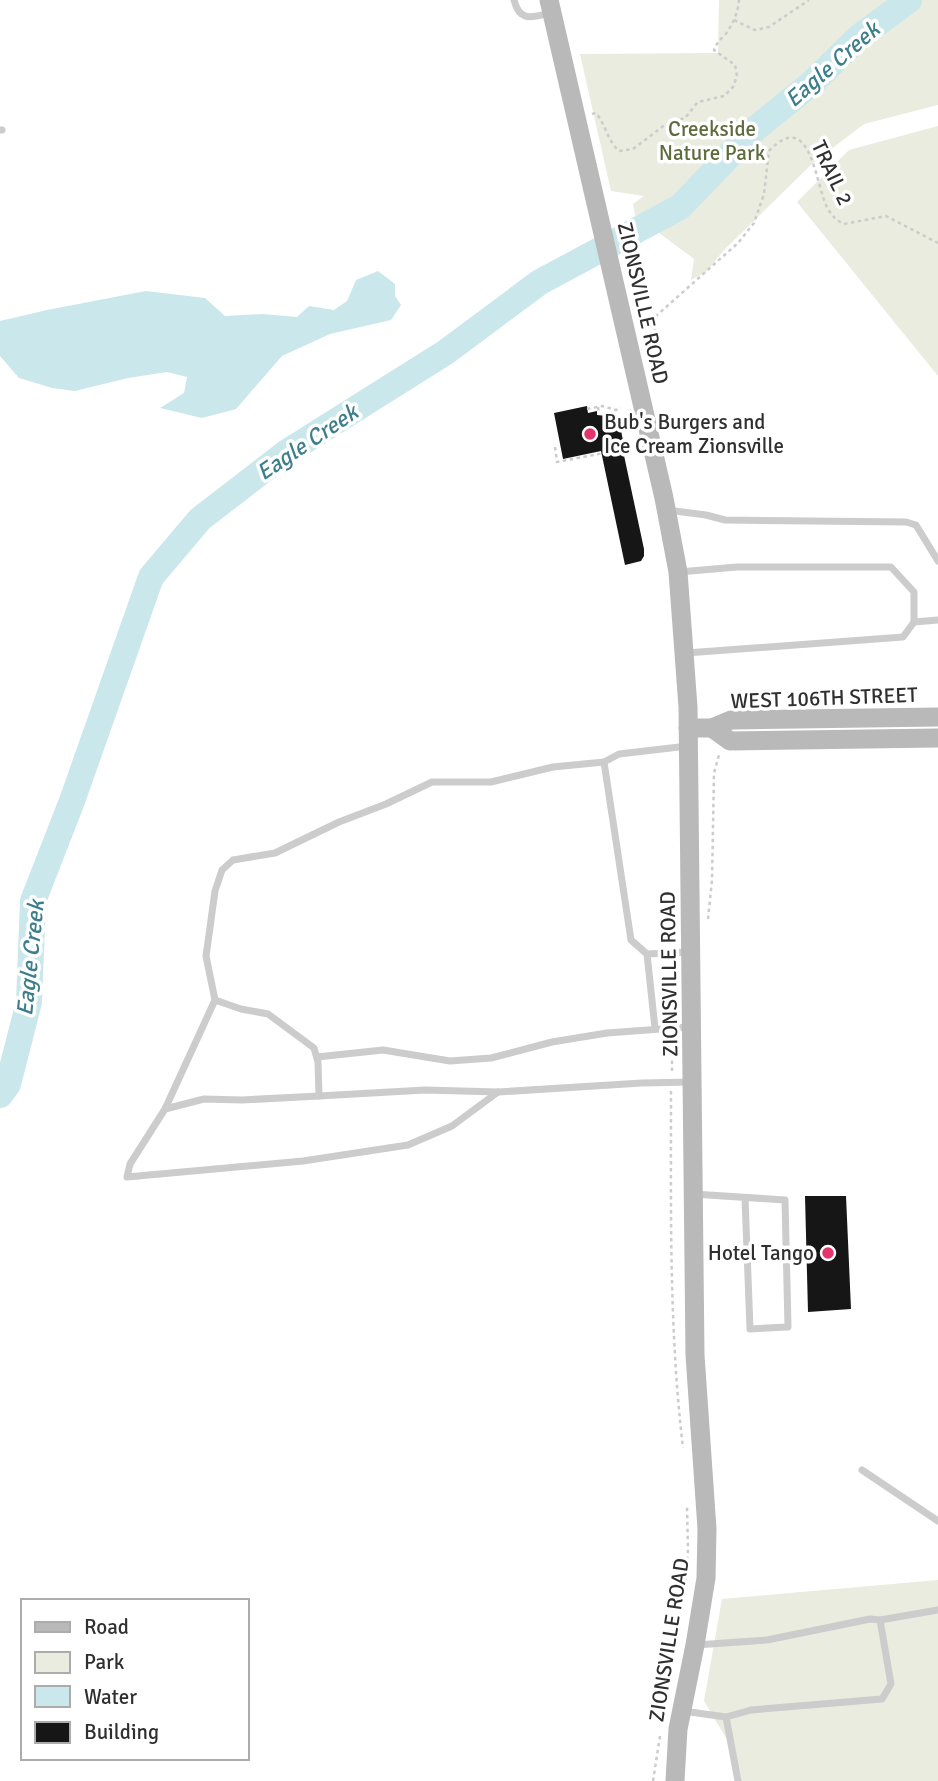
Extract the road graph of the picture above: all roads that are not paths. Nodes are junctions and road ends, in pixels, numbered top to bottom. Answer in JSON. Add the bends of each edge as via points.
{"nodes":[{"id":1,"x":513,"y":0,"type":"edge"},
{"id":2,"x":551,"y":7,"type":"edge"},
{"id":3,"x":666,"y":510,"type":"junction"},
{"id":4,"x":938,"y":561,"type":"edge"},
{"id":5,"x":678,"y":572,"type":"junction"},
{"id":6,"x":938,"y":620,"type":"edge"},
{"id":7,"x":914,"y":622,"type":"junction"},
{"id":8,"x":685,"y":653,"type":"junction"},
{"id":9,"x":938,"y":717,"type":"edge"},
{"id":10,"x":712,"y":728,"type":"junction"},
{"id":11,"x":689,"y":737,"type":"junction"},
{"id":12,"x":938,"y":738,"type":"edge"},
{"id":13,"x":604,"y":762,"type":"junction"},
{"id":14,"x":682,"y":952,"type":"junction"},
{"id":15,"x":647,"y":954,"type":"junction"},
{"id":16,"x":215,"y":1000,"type":"junction"},
{"id":17,"x":693,"y":1027,"type":"junction"},
{"id":18,"x":655,"y":1028,"type":"junction"},
{"id":19,"x":317,"y":1058,"type":"junction"},
{"id":20,"x":693,"y":1083,"type":"junction"},
{"id":21,"x":498,"y":1092,"type":"junction"},
{"id":22,"x":319,"y":1096,"type":"junction"},
{"id":23,"x":165,"y":1109,"type":"junction"},
{"id":24,"x":693,"y":1194,"type":"junction"},
{"id":25,"x":745,"y":1198,"type":"junction"},
{"id":26,"x":862,"y":1470,"type":"dead end"},
{"id":27,"x":938,"y":1521,"type":"edge"},
{"id":28,"x":938,"y":1611,"type":"edge"},
{"id":29,"x":880,"y":1620,"type":"junction"},
{"id":30,"x":695,"y":1645,"type":"junction"},
{"id":31,"x":682,"y":1711,"type":"junction"},
{"id":32,"x":726,"y":1717,"type":"junction"},
{"id":33,"x":675,"y":1781,"type":"edge"},
{"id":34,"x":738,"y":1781,"type":"edge"}],
"edges":[{"from":1,"to":2,"type":"lane","via":[[524,16]]},
{"from":2,"to":3,"type":"main road","name":"ZIONSVILLE ROAD"},
{"from":3,"to":4,"type":"lane","via":[[725,520],[906,522],[916,525]]},
{"from":3,"to":5,"type":"main road","name":"ZIONSVILLE ROAD"},
{"from":5,"to":7,"type":"lane","via":[[737,567],[891,567],[914,592]]},
{"from":5,"to":8,"type":"main road","name":"ZIONSVILLE ROAD"},
{"from":6,"to":7,"type":"lane"},
{"from":7,"to":8,"type":"lane","via":[[903,637]]},
{"from":8,"to":11,"type":"main road","name":"ZIONSVILLE ROAD"},
{"from":9,"to":10,"type":"main road","name":"WEST 106TH STREET","via":[[731,720]]},
{"from":10,"to":11,"type":"main road","name":"WEST 106TH STREET"},
{"from":10,"to":12,"type":"main road","name":"WEST 106TH STREET","via":[[730,741]]},
{"from":11,"to":13,"type":"lane"},
{"from":11,"to":14,"type":"main road","name":"ZIONSVILLE ROAD"},
{"from":13,"to":15,"type":"lane","via":[[631,940]]},
{"from":13,"to":16,"type":"lane","via":[[553,767],[491,782],[432,782],[275,853],[233,860],[222,870],[215,891],[206,956]]},
{"from":14,"to":15,"type":"lane"},
{"from":14,"to":17,"type":"main road","name":"ZIONSVILLE ROAD"},
{"from":15,"to":18,"type":"lane"},
{"from":16,"to":19,"type":"lane","via":[[268,1014],[314,1048]]},
{"from":16,"to":23,"type":"lane"},
{"from":17,"to":18,"type":"lane"},
{"from":17,"to":20,"type":"main road","name":"ZIONSVILLE ROAD"},
{"from":18,"to":19,"type":"lane","via":[[552,1042],[491,1058],[450,1060],[383,1050]]},
{"from":19,"to":22,"type":"lane"},
{"from":20,"to":21,"type":"lane"},
{"from":20,"to":24,"type":"main road","name":"ZIONSVILLE ROAD"},
{"from":21,"to":22,"type":"lane","via":[[425,1090]]},
{"from":21,"to":23,"type":"lane","via":[[452,1126],[408,1145],[303,1161],[127,1177],[130,1164]]},
{"from":22,"to":23,"type":"lane","via":[[204,1099]]},
{"from":24,"to":25,"type":"lane"},
{"from":24,"to":30,"type":"main road","name":"ZIONSVILLE ROAD","via":[[695,1355],[707,1528],[706,1578]]},
{"from":25,"to":25,"type":"lane","via":[[785,1200],[788,1327],[750,1329]]},
{"from":26,"to":27,"type":"lane"},
{"from":28,"to":29,"type":"lane"},
{"from":29,"to":30,"type":"lane","via":[[767,1640]]},
{"from":29,"to":32,"type":"lane","via":[[891,1684],[882,1699],[751,1710]]},
{"from":30,"to":31,"type":"main road","name":"ZIONSVILLE ROAD"},
{"from":31,"to":32,"type":"lane"},
{"from":31,"to":33,"type":"main road","name":"ZIONSVILLE ROAD"},
{"from":32,"to":34,"type":"lane"}]}
